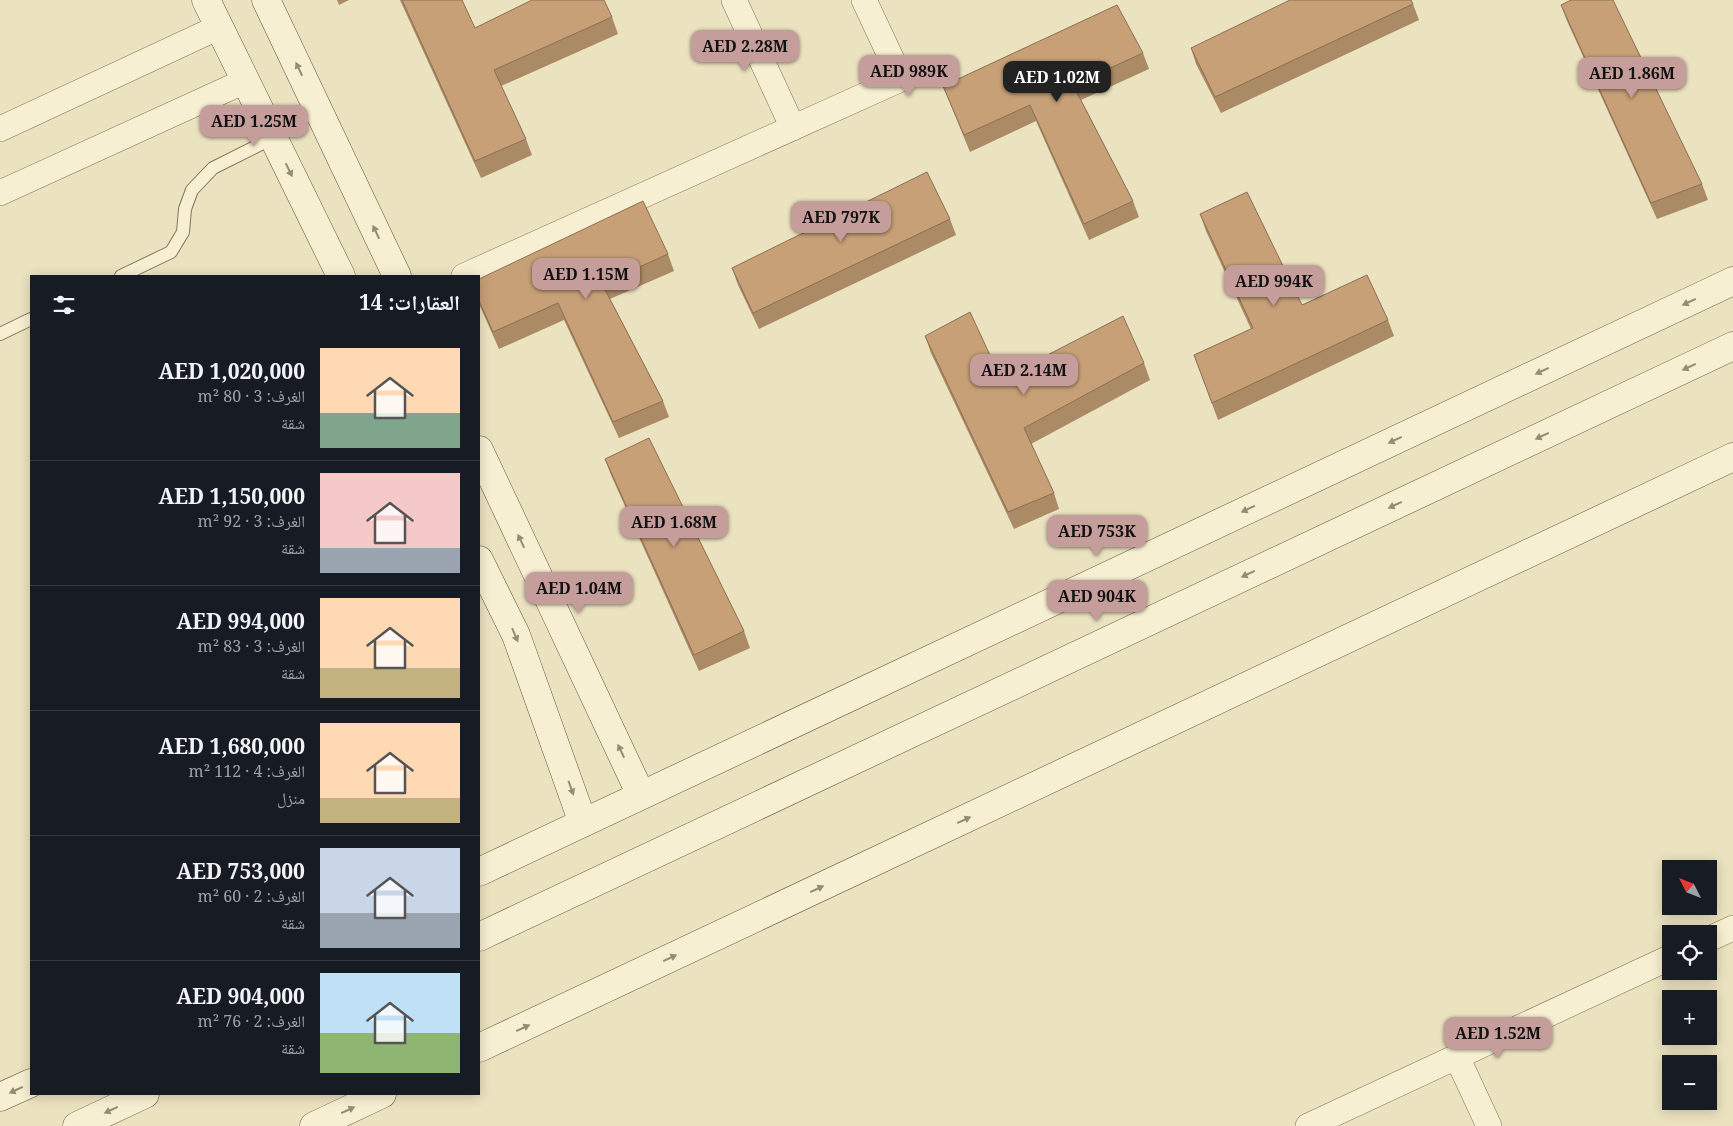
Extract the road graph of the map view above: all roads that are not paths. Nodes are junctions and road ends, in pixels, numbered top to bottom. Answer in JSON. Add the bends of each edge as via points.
{"nodes":[{"id":1,"x":206,"y":0,"type":"edge"},
{"id":2,"x":266,"y":0,"type":"edge"},
{"id":3,"x":734,"y":0,"type":"edge"},
{"id":4,"x":864,"y":0,"type":"edge"},
{"id":5,"x":219,"y":27,"type":"junction"},
{"id":6,"x":245,"y":81,"type":"junction"},
{"id":7,"x":793,"y":128,"type":"junction"},
{"id":8,"x":0,"y":129,"type":"edge"},
{"id":9,"x":273,"y":138,"type":"junction"},
{"id":10,"x":0,"y":193,"type":"edge"},
{"id":11,"x":123,"y":275,"type":"edge"},
{"id":12,"x":341,"y":275,"type":"edge"},
{"id":13,"x":396,"y":275,"type":"edge"},
{"id":14,"x":466,"y":275,"type":"edge"},
{"id":15,"x":1733,"y":281,"type":"edge"},
{"id":16,"x":30,"y":319,"type":"edge"},
{"id":17,"x":0,"y":334,"type":"edge"},
{"id":18,"x":1733,"y":346,"type":"edge"},
{"id":19,"x":480,"y":452,"type":"edge"},
{"id":20,"x":1733,"y":457,"type":"edge"},
{"id":21,"x":480,"y":562,"type":"edge"},
{"id":22,"x":641,"y":795,"type":"junction"},
{"id":23,"x":583,"y":822,"type":"junction"},
{"id":24,"x":480,"y":872,"type":"edge"},
{"id":25,"x":1733,"y":928,"type":"edge"},
{"id":26,"x":1717,"y":935,"type":"edge"},
{"id":27,"x":480,"y":937,"type":"edge"},
{"id":28,"x":1662,"y":961,"type":"edge"},
{"id":29,"x":480,"y":1048,"type":"edge"},
{"id":30,"x":1457,"y":1057,"type":"junction"},
{"id":31,"x":30,"y":1083,"type":"edge"},
{"id":32,"x":143,"y":1095,"type":"edge"},
{"id":33,"x":380,"y":1095,"type":"edge"},
{"id":34,"x":0,"y":1097,"type":"edge"},
{"id":35,"x":77,"y":1126,"type":"edge"},
{"id":36,"x":314,"y":1126,"type":"edge"},
{"id":37,"x":1308,"y":1126,"type":"edge"},
{"id":38,"x":1489,"y":1126,"type":"edge"}],
"edges":[{"from":1,"to":5,"type":"main road"},
{"from":13,"to":2,"type":"main road","one_way":true},
{"from":3,"to":7,"type":"street"},
{"from":4,"to":7,"type":"street","via":[[901,79]]},
{"from":5,"to":6,"type":"main road"},
{"from":5,"to":8,"type":"street"},
{"from":6,"to":9,"type":"main road"},
{"from":6,"to":10,"type":"street"},
{"from":7,"to":14,"type":"street"},
{"from":9,"to":11,"type":"lane","via":[[213,168],[192,190],[182,232],[171,252]]},
{"from":9,"to":12,"type":"main road","one_way":true},
{"from":15,"to":22,"type":"main road","one_way":true},
{"from":16,"to":17,"type":"lane"},
{"from":18,"to":27,"type":"main road","one_way":true},
{"from":22,"to":19,"type":"main road","one_way":true},
{"from":29,"to":20,"type":"main road","one_way":true},
{"from":21,"to":23,"type":"main road","one_way":true,"via":[[516,635]]},
{"from":22,"to":23,"type":"main road"},
{"from":23,"to":24,"type":"main road"},
{"from":25,"to":26,"type":"street"},
{"from":28,"to":30,"type":"street"},
{"from":30,"to":37,"type":"street"},
{"from":30,"to":38,"type":"street"},
{"from":31,"to":34,"type":"main road","one_way":true},
{"from":32,"to":35,"type":"main road","one_way":true},
{"from":36,"to":33,"type":"main road","one_way":true}]}
